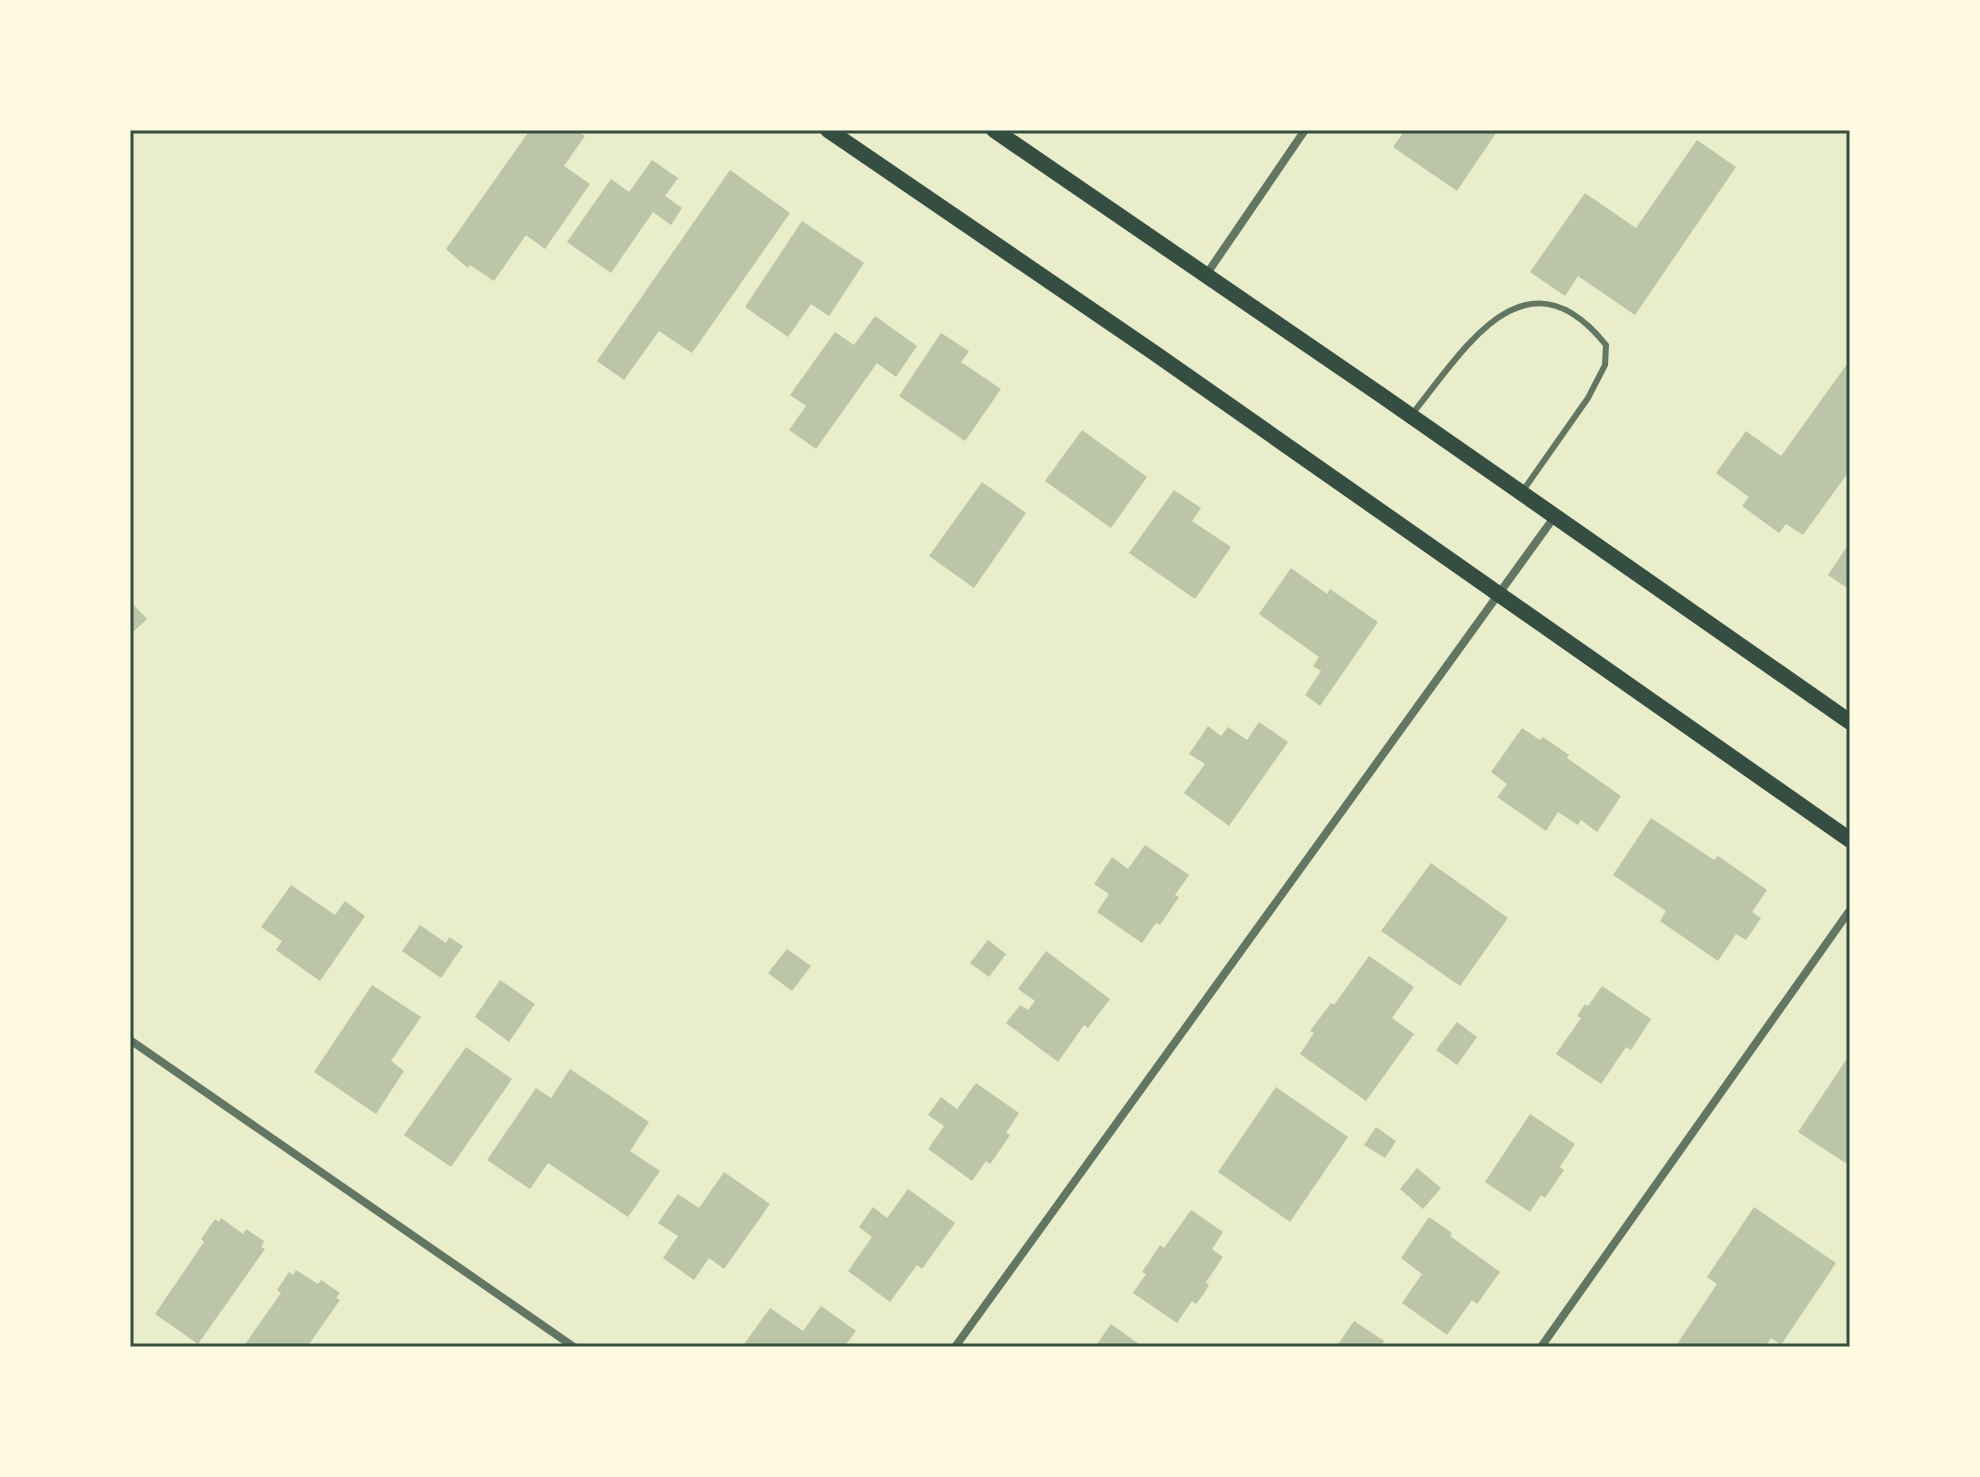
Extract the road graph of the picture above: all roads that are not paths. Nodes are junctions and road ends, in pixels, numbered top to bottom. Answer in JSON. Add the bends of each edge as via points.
{"nodes":[{"id":1,"x":828,"y":130,"type":"edge"},
{"id":2,"x":994,"y":130,"type":"edge"},
{"id":3,"x":1305,"y":130,"type":"edge"},
{"id":4,"x":1206,"y":275,"type":"junction"},
{"id":5,"x":1411,"y":416,"type":"junction"},
{"id":6,"x":1522,"y":493,"type":"junction"},
{"id":7,"x":1555,"y":516,"type":"junction"},
{"id":8,"x":1499,"y":595,"type":"junction"},
{"id":9,"x":1850,"y":722,"type":"edge"},
{"id":10,"x":1850,"y":840,"type":"edge"},
{"id":11,"x":1850,"y":910,"type":"edge"},
{"id":12,"x":130,"y":1040,"type":"edge"},
{"id":13,"x":574,"y":1347,"type":"edge"},
{"id":14,"x":955,"y":1347,"type":"edge"},
{"id":15,"x":1541,"y":1347,"type":"edge"}],
"edges":[{"from":1,"to":8,"type":"main road"},
{"from":2,"to":4,"type":"main road"},
{"from":3,"to":4,"type":"street"},
{"from":4,"to":5,"type":"main road"},
{"from":5,"to":6,"type":"main road"},
{"from":5,"to":6,"type":"lane","via":[[1476,334],[1526,302],[1555,303],[1588,323],[1606,345],[1605,365]]},
{"from":6,"to":7,"type":"main road"},
{"from":7,"to":8,"type":"street"},
{"from":7,"to":9,"type":"main road"},
{"from":8,"to":10,"type":"main road"},
{"from":8,"to":14,"type":"street"},
{"from":11,"to":15,"type":"street"},
{"from":12,"to":13,"type":"street"}]}
